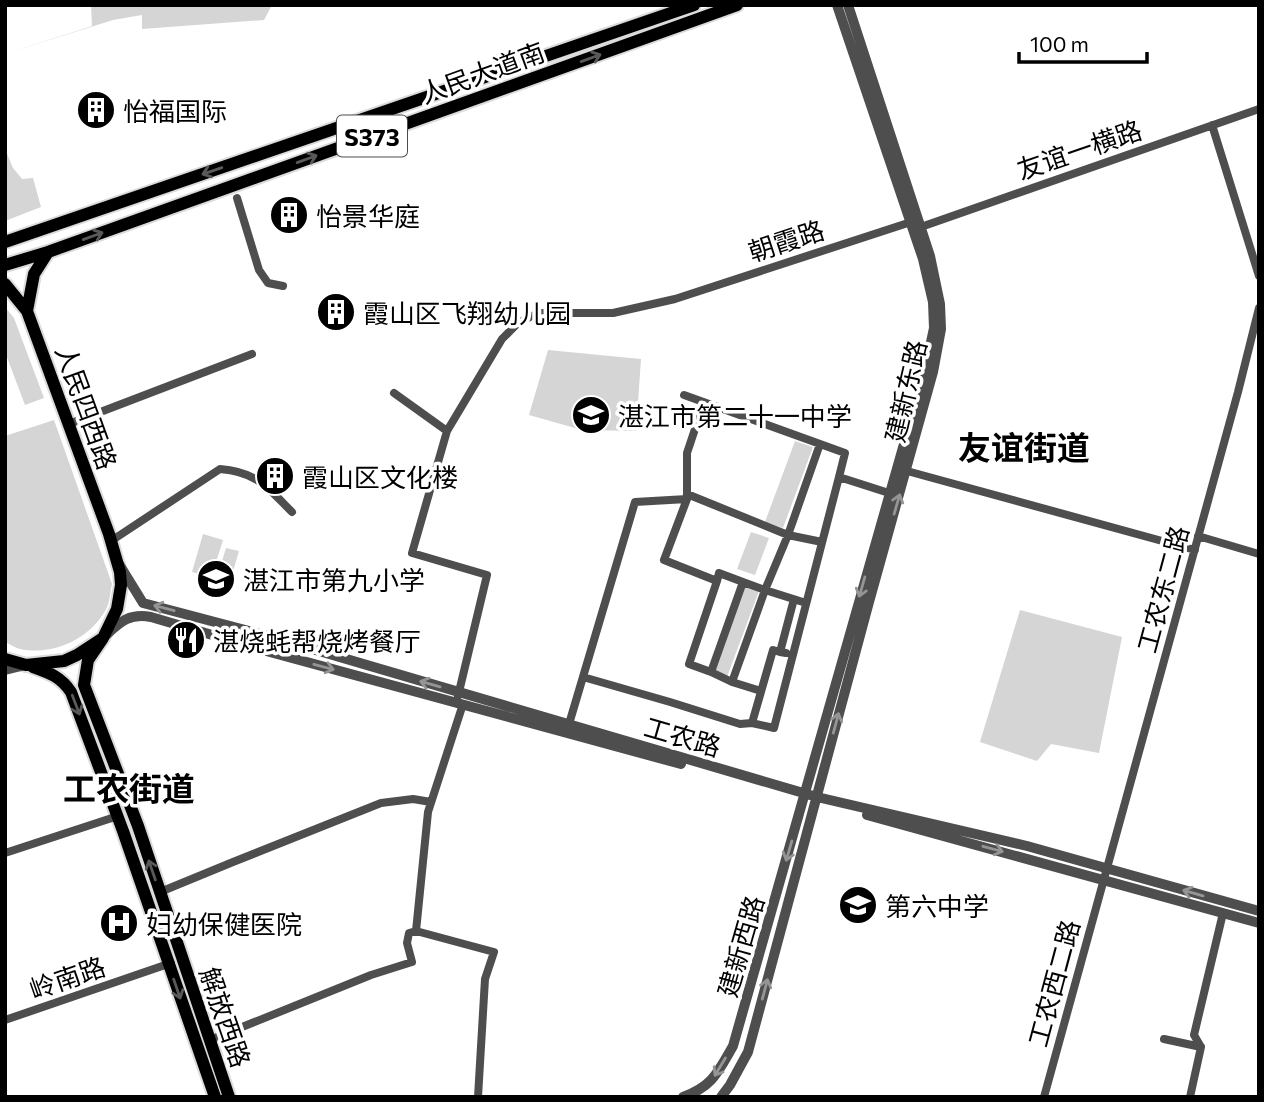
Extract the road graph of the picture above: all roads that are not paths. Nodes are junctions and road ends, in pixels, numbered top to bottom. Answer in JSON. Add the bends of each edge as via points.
{"nodes":[{"id":1,"x":694,"y":5,"type":"edge"},
{"id":2,"x":737,"y":5,"type":"edge"},
{"id":3,"x":837,"y":5,"type":"edge"},
{"id":4,"x":848,"y":5,"type":"edge"},
{"id":5,"x":1259,"y":109,"type":"edge"},
{"id":6,"x":1212,"y":125,"type":"junction"},
{"id":7,"x":237,"y":198,"type":"dead end"},
{"id":8,"x":915,"y":226,"type":"junction"},
{"id":9,"x":5,"y":242,"type":"edge"},
{"id":10,"x":48,"y":252,"type":"junction"},
{"id":11,"x":5,"y":265,"type":"edge"},
{"id":12,"x":1259,"y":276,"type":"edge"},
{"id":13,"x":5,"y":284,"type":"edge"},
{"id":14,"x":283,"y":286,"type":"dead end"},
{"id":15,"x":1259,"y":308,"type":"edge"},
{"id":16,"x":27,"y":311,"type":"junction"},
{"id":17,"x":1248,"y":351,"type":"junction"},
{"id":18,"x":1259,"y":353,"type":"edge"},
{"id":19,"x":252,"y":354,"type":"dead end"},
{"id":20,"x":394,"y":393,"type":"dead end"},
{"id":21,"x":684,"y":395,"type":"dead end"},
{"id":22,"x":704,"y":402,"type":"junction"},
{"id":23,"x":69,"y":424,"type":"junction"},
{"id":24,"x":447,"y":431,"type":"junction"},
{"id":25,"x":820,"y":444,"type":"junction"},
{"id":26,"x":907,"y":471,"type":"junction"},
{"id":27,"x":839,"y":477,"type":"junction"},
{"id":28,"x":889,"y":493,"type":"junction"},
{"id":29,"x":687,"y":496,"type":"junction"},
{"id":30,"x":292,"y":512,"type":"dead end"},
{"id":31,"x":788,"y":535,"type":"junction"},
{"id":32,"x":1198,"y":536,"type":"junction"},
{"id":33,"x":822,"y":542,"type":"junction"},
{"id":34,"x":1195,"y":550,"type":"junction"},
{"id":35,"x":115,"y":551,"type":"junction"},
{"id":36,"x":1259,"y":554,"type":"edge"},
{"id":37,"x":717,"y":581,"type":"junction"},
{"id":38,"x":743,"y":582,"type":"junction"},
{"id":39,"x":765,"y":590,"type":"junction"},
{"id":40,"x":794,"y":599,"type":"junction"},
{"id":41,"x":806,"y":603,"type":"junction"},
{"id":42,"x":103,"y":638,"type":"junction"},
{"id":43,"x":780,"y":652,"type":"junction"},
{"id":44,"x":793,"y":656,"type":"junction"},
{"id":45,"x":5,"y":659,"type":"edge"},
{"id":46,"x":26,"y":665,"type":"junction"},
{"id":47,"x":5,"y":670,"type":"edge"},
{"id":48,"x":711,"y":672,"type":"junction"},
{"id":49,"x":583,"y":677,"type":"junction"},
{"id":50,"x":732,"y":682,"type":"junction"},
{"id":51,"x":761,"y":691,"type":"junction"},
{"id":52,"x":459,"y":700,"type":"junction"},
{"id":53,"x":752,"y":723,"type":"junction"},
{"id":54,"x":569,"y":724,"type":"junction"},
{"id":55,"x":806,"y":792,"type":"junction"},
{"id":56,"x":817,"y":795,"type":"junction"},
{"id":57,"x":431,"y":802,"type":"junction"},
{"id":58,"x":118,"y":816,"type":"junction"},
{"id":59,"x":5,"y":853,"type":"edge"},
{"id":60,"x":1107,"y":868,"type":"junction"},
{"id":61,"x":1103,"y":880,"type":"junction"},
{"id":62,"x":160,"y":892,"type":"junction"},
{"id":63,"x":1259,"y":911,"type":"edge"},
{"id":64,"x":1223,"y":913,"type":"junction"},
{"id":65,"x":1259,"y":923,"type":"edge"},
{"id":66,"x":416,"y":931,"type":"junction"},
{"id":67,"x":183,"y":958,"type":"junction"},
{"id":68,"x":169,"y":964,"type":"junction"},
{"id":69,"x":5,"y":1020,"type":"edge"},
{"id":70,"x":1164,"y":1039,"type":"dead end"},
{"id":71,"x":210,"y":1040,"type":"junction"},
{"id":72,"x":1200,"y":1047,"type":"junction"},
{"id":73,"x":215,"y":1097,"type":"edge"},
{"id":74,"x":229,"y":1097,"type":"edge"},
{"id":75,"x":478,"y":1097,"type":"edge"},
{"id":76,"x":683,"y":1097,"type":"edge"},
{"id":77,"x":721,"y":1097,"type":"edge"},
{"id":78,"x":1044,"y":1097,"type":"edge"},
{"id":79,"x":1190,"y":1097,"type":"edge"}],
"edges":[{"from":1,"to":9,"type":"main road","name":"人民大道南","number":"S373","one_way":true},
{"from":10,"to":2,"type":"main road","name":"人民大道南","number":"S373","one_way":true},
{"from":3,"to":8,"type":"street","name":"建新东路"},
{"from":4,"to":8,"type":"street","name":"建新东路"},
{"from":5,"to":6,"type":"street","name":"友谊一横路"},
{"from":6,"to":8,"type":"street","name":"友谊一横路"},
{"from":6,"to":12,"type":"street"},
{"from":7,"to":14,"type":"street","via":[[259,270],[268,283]]},
{"from":8,"to":24,"type":"street","name":"朝霞路","via":[[675,299],[613,313],[538,313],[518,323],[502,339]]},
{"from":8,"to":26,"type":"street","name":"建新东路","via":[[930,256],[941,329]]},
{"from":8,"to":28,"type":"street","name":"建新东路","via":[[933,302],[934,328]]},
{"from":10,"to":11,"type":"main road","name":"人民大道南","number":"S373"},
{"from":10,"to":16,"type":"main road","via":[[34,274]]},
{"from":13,"to":16,"type":"main road","name":"人民四西路"},
{"from":15,"to":17,"type":"street","name":"工农东二路"},
{"from":16,"to":23,"type":"main road","name":"人民四西路"},
{"from":17,"to":18,"type":"street"},
{"from":17,"to":32,"type":"street","name":"工农东二路"},
{"from":19,"to":23,"type":"street"},
{"from":20,"to":24,"type":"street"},
{"from":21,"to":22,"type":"street"},
{"from":22,"to":25,"type":"street"},
{"from":22,"to":29,"type":"street","via":[[687,453]]},
{"from":23,"to":35,"type":"main road","name":"人民四西路"},
{"from":24,"to":52,"type":"street","name":"朝霞路","via":[[412,554],[487,575]]},
{"from":25,"to":27,"type":"street","via":[[845,453]]},
{"from":25,"to":31,"type":"street"},
{"from":26,"to":34,"type":"street"},
{"from":56,"to":26,"type":"street","name":"建新东路","one_way":true},
{"from":27,"to":28,"type":"street"},
{"from":27,"to":33,"type":"street"},
{"from":28,"to":55,"type":"street","name":"建新东路","one_way":true},
{"from":29,"to":31,"type":"street"},
{"from":29,"to":37,"type":"street","via":[[664,560]]},
{"from":29,"to":49,"type":"street","via":[[635,502]]},
{"from":30,"to":35,"type":"street","via":[[250,475],[220,469]]},
{"from":31,"to":33,"type":"street"},
{"from":31,"to":39,"type":"street"},
{"from":32,"to":34,"type":"street","name":"工农东二路"},
{"from":32,"to":36,"type":"street"},
{"from":33,"to":41,"type":"street"},
{"from":34,"to":60,"type":"street","name":"工农东二路"},
{"from":35,"to":42,"type":"main road","name":"人民四西路","via":[[121,586],[117,609]]},
{"from":52,"to":35,"type":"street","name":"工农路","one_way":true,"via":[[268,636],[143,603]]},
{"from":37,"to":38,"type":"street","via":[[719,573]]},
{"from":37,"to":48,"type":"street","via":[[689,664]]},
{"from":38,"to":39,"type":"street"},
{"from":38,"to":48,"type":"street"},
{"from":39,"to":40,"type":"street"},
{"from":39,"to":50,"type":"street"},
{"from":40,"to":41,"type":"street"},
{"from":40,"to":43,"type":"street"},
{"from":41,"to":44,"type":"street"},
{"from":42,"to":46,"type":"main road","via":[[64,661]]},
{"from":42,"to":52,"type":"street","name":"工农路","one_way":true,"via":[[122,620],[140,615]]},
{"from":62,"to":42,"type":"main road","name":"解放西路","one_way":true,"via":[[84,685],[88,660]]},
{"from":43,"to":44,"type":"street"},
{"from":43,"to":51,"type":"street","via":[[773,650]]},
{"from":44,"to":53,"type":"street","via":[[774,728]]},
{"from":45,"to":46,"type":"main road","name":"解放西路"},
{"from":46,"to":47,"type":"street"},
{"from":46,"to":58,"type":"main road","name":"解放西路","one_way":true,"via":[[56,675],[71,692]]},
{"from":48,"to":50,"type":"street"},
{"from":49,"to":53,"type":"street","via":[[740,724]]},
{"from":49,"to":54,"type":"street"},
{"from":50,"to":51,"type":"street"},
{"from":51,"to":53,"type":"street"},
{"from":52,"to":54,"type":"street","name":"工农路"},
{"from":52,"to":55,"type":"street","name":"工农路"},
{"from":52,"to":57,"type":"street"},
{"from":54,"to":55,"type":"street","name":"工农路"},
{"from":55,"to":56,"type":"street","name":"工农路"},
{"from":55,"to":76,"type":"street","name":"建新西路","one_way":true,"via":[[733,1046],[715,1077]]},
{"from":56,"to":60,"type":"street","name":"工农路"},
{"from":56,"to":61,"type":"street","name":"工农路","one_way":true},
{"from":77,"to":56,"type":"street","name":"建新西路","one_way":true,"via":[[748,1052]]},
{"from":57,"to":62,"type":"street","via":[[381,803]]},
{"from":57,"to":66,"type":"street"},
{"from":58,"to":59,"type":"street"},
{"from":58,"to":68,"type":"main road","name":"解放西路"},
{"from":60,"to":61,"type":"street","name":"工农东二路"},
{"from":63,"to":60,"type":"street","name":"工农路","one_way":true},
{"from":61,"to":64,"type":"street","name":"工农路"},
{"from":61,"to":78,"type":"street","name":"工农西二路"},
{"from":62,"to":67,"type":"main road","name":"解放西路"},
{"from":64,"to":65,"type":"street","name":"工农路"},
{"from":64,"to":72,"type":"street","via":[[1194,1035]]},
{"from":66,"to":71,"type":"street","via":[[409,933],[407,943],[412,962]]},
{"from":66,"to":75,"type":"street","via":[[494,952],[485,979]]},
{"from":67,"to":68,"type":"street","name":"岭南路"},
{"from":67,"to":71,"type":"main road","name":"解放西路"},
{"from":68,"to":69,"type":"street","name":"岭南路"},
{"from":68,"to":73,"type":"main road","name":"解放西路","one_way":true},
{"from":70,"to":72,"type":"street"},
{"from":71,"to":74,"type":"main road","name":"解放西路"},
{"from":72,"to":79,"type":"street"}]}
